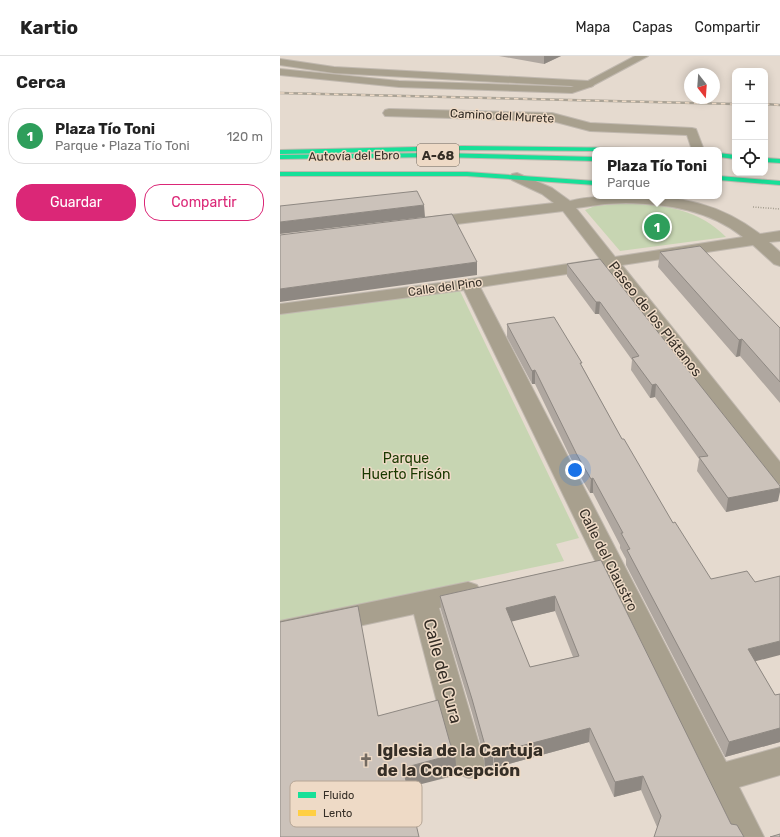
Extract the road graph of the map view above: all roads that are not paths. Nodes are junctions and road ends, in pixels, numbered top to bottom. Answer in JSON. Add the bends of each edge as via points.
{"nodes":[{"id":1,"x":643,"y":56,"type":"edge"},
{"id":2,"x":280,"y":62,"type":"edge"},
{"id":3,"x":280,"y":72,"type":"edge"},
{"id":4,"x":590,"y":84,"type":"junction"},
{"id":5,"x":389,"y":113,"type":"dead end"},
{"id":6,"x":697,"y":147,"type":"edge"},
{"id":7,"x":592,"y":150,"type":"edge"},
{"id":8,"x":280,"y":152,"type":"edge"},
{"id":9,"x":722,"y":155,"type":"edge"},
{"id":10,"x":280,"y":157,"type":"edge"},
{"id":11,"x":732,"y":157,"type":"edge"},
{"id":12,"x":592,"y":159,"type":"edge"},
{"id":13,"x":768,"y":160,"type":"edge"},
{"id":14,"x":780,"y":161,"type":"edge"},
{"id":15,"x":488,"y":166,"type":"dead end"},
{"id":16,"x":280,"y":169,"type":"edge"},
{"id":17,"x":280,"y":174,"type":"edge"},
{"id":18,"x":517,"y":177,"type":"junction"},
{"id":19,"x":722,"y":178,"type":"edge"},
{"id":20,"x":588,"y":182,"type":"edge"},
{"id":21,"x":780,"y":183,"type":"edge"},
{"id":22,"x":574,"y":204,"type":"junction"},
{"id":23,"x":412,"y":225,"type":"edge"},
{"id":24,"x":780,"y":236,"type":"edge"},
{"id":25,"x":757,"y":240,"type":"junction"},
{"id":26,"x":780,"y":261,"type":"edge"},
{"id":27,"x":610,"y":262,"type":"junction"},
{"id":28,"x":470,"y":284,"type":"junction"},
{"id":29,"x":280,"y":309,"type":"edge"},
{"id":30,"x":780,"y":477,"type":"edge"},
{"id":31,"x":493,"y":587,"type":"edge"},
{"id":32,"x":424,"y":602,"type":"junction"},
{"id":33,"x":280,"y":632,"type":"edge"},
{"id":34,"x":780,"y":761,"type":"edge"},
{"id":35,"x":468,"y":764,"type":"dead end"},
{"id":36,"x":717,"y":779,"type":"junction"},
{"id":37,"x":747,"y":837,"type":"edge"}],
"edges":[{"from":1,"to":4,"type":"street"},
{"from":2,"to":4,"type":"street","via":[[334,70]]},
{"from":3,"to":4,"type":"lane","via":[[431,85],[572,90]]},
{"from":5,"to":6,"type":"street","name":"Camino del Murete","via":[[552,117],[590,127],[692,132]]},
{"from":7,"to":8,"type":"main road","via":[[464,148]]},
{"from":9,"to":11,"type":"main road"},
{"from":10,"to":12,"type":"main road","name":"Autovía del Ebro","number":"A-68","via":[[454,155]]},
{"from":13,"to":14,"type":"main road"},
{"from":15,"to":16,"type":"main road","name":"Autovía del Ebro","number":"A-68"},
{"from":17,"to":18,"type":"main road","via":[[424,173]]},
{"from":18,"to":20,"type":"main road"},
{"from":18,"to":22,"type":"street","name":"Paseo de los Plátanos"},
{"from":19,"to":21,"type":"main road"},
{"from":20,"to":22,"type":"street","via":[[575,192]]},
{"from":22,"to":23,"type":"street"},
{"from":22,"to":25,"type":"street","via":[[630,199],[684,205],[723,217]]},
{"from":22,"to":27,"type":"street","name":"Paseo de los Plátanos"},
{"from":24,"to":25,"type":"street","name":"Calle del Pino"},
{"from":25,"to":26,"type":"street"},
{"from":25,"to":27,"type":"street","name":"Calle del Pino"},
{"from":27,"to":28,"type":"street","name":"Calle del Pino"},
{"from":27,"to":30,"type":"street","name":"Paseo de los Plátanos"},
{"from":28,"to":29,"type":"street","name":"Calle del Pino"},
{"from":28,"to":36,"type":"street","name":"Calle del Claustro","via":[[597,564]]},
{"from":31,"to":32,"type":"street"},
{"from":32,"to":33,"type":"street"},
{"from":32,"to":35,"type":"street","name":"Calle del Cura"},
{"from":34,"to":36,"type":"street"},
{"from":36,"to":37,"type":"street","name":"Calle del Claustro"}]}
